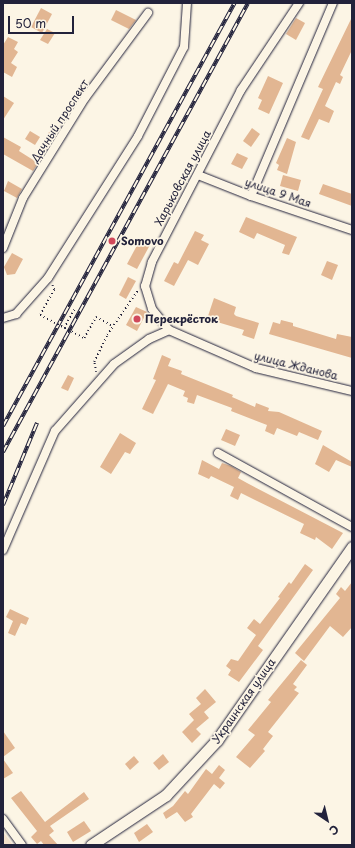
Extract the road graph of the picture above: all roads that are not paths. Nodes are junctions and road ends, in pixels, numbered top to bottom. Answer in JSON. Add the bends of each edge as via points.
{"nodes":[{"id":1,"x":187,"y":3,"type":"edge"},
{"id":2,"x":299,"y":3,"type":"edge"},
{"id":3,"x":333,"y":3,"type":"edge"},
{"id":4,"x":148,"y":13,"type":"dead end"},
{"id":5,"x":198,"y":175,"type":"junction"},
{"id":6,"x":251,"y":196,"type":"junction"},
{"id":7,"x":352,"y":230,"type":"edge"},
{"id":8,"x":3,"y":248,"type":"edge"},
{"id":9,"x":3,"y":318,"type":"edge"},
{"id":10,"x":169,"y":330,"type":"junction"},
{"id":11,"x":352,"y":391,"type":"edge"},
{"id":12,"x":218,"y":453,"type":"dead end"},
{"id":13,"x":352,"y":527,"type":"edge"},
{"id":14,"x":352,"y":547,"type":"edge"},
{"id":15,"x":3,"y":550,"type":"edge"},
{"id":16,"x":3,"y":819,"type":"edge"},
{"id":17,"x":22,"y":845,"type":"edge"},
{"id":18,"x":91,"y":845,"type":"edge"}],
"edges":[{"from":1,"to":9,"type":"street","via":[[184,47],[138,136],[48,278],[16,314]]},
{"from":2,"to":5,"type":"street","name":"Харьковская улица","via":[[241,90]]},
{"from":3,"to":6,"type":"street"},
{"from":4,"to":8,"type":"street","name":"Дачный проспект","via":[[85,98],[23,198]]},
{"from":5,"to":6,"type":"street","name":"улица 9 Мая"},
{"from":5,"to":10,"type":"street","name":"Харьковская улица","via":[[152,262],[145,286],[152,309]]},
{"from":6,"to":7,"type":"street","name":"улица 9 Мая"},
{"from":10,"to":11,"type":"street","name":"улица Жданова","via":[[256,368]]},
{"from":10,"to":15,"type":"street","via":[[149,339],[114,364],[55,431]]},
{"from":12,"to":13,"type":"street"},
{"from":14,"to":18,"type":"street","name":"Украинская улица","via":[[217,740],[166,795]]},
{"from":16,"to":17,"type":"street"}]}
